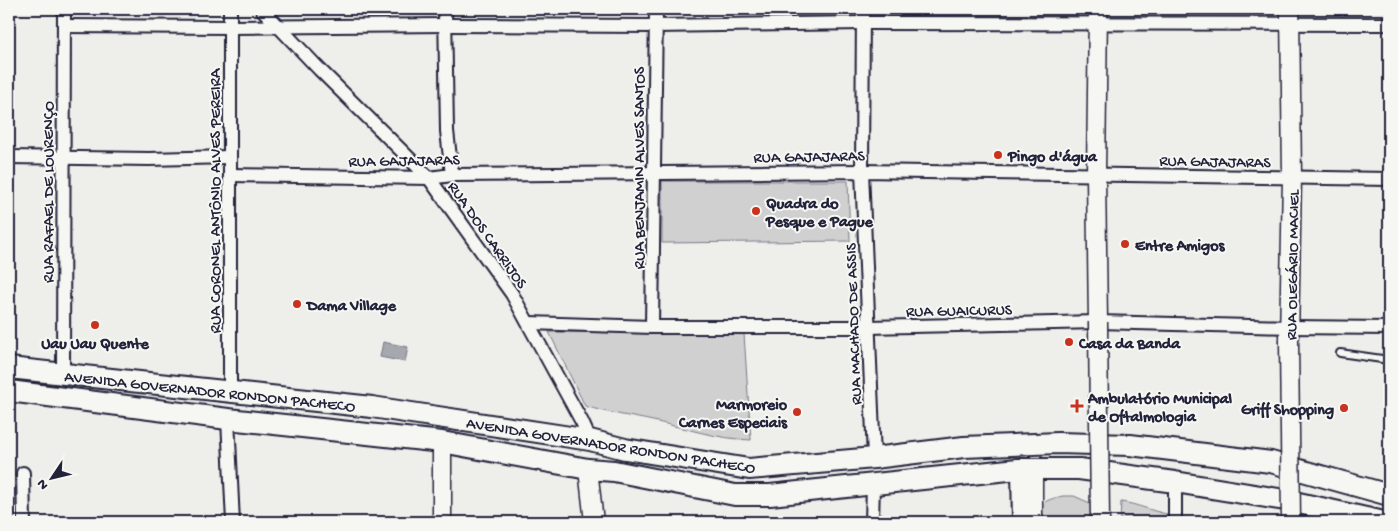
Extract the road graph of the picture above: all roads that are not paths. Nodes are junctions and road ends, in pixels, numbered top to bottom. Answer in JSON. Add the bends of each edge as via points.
{"nodes":[{"id":1,"x":64,"y":9,"type":"edge"},
{"id":2,"x":230,"y":9,"type":"edge"},
{"id":3,"x":262,"y":9,"type":"edge"},
{"id":4,"x":446,"y":9,"type":"edge"},
{"id":5,"x":656,"y":9,"type":"edge"},
{"id":6,"x":863,"y":9,"type":"edge"},
{"id":7,"x":1098,"y":17,"type":"edge"},
{"id":8,"x":1290,"y":17,"type":"edge"},
{"id":9,"x":863,"y":23,"type":"junction"},
{"id":10,"x":1389,"y":24,"type":"edge"},
{"id":11,"x":446,"y":25,"type":"junction"},
{"id":12,"x":64,"y":26,"type":"junction"},
{"id":13,"x":280,"y":26,"type":"junction"},
{"id":14,"x":655,"y":26,"type":"junction"},
{"id":15,"x":230,"y":27,"type":"junction"},
{"id":16,"x":9,"y":157,"type":"edge"},
{"id":17,"x":63,"y":157,"type":"junction"},
{"id":18,"x":229,"y":157,"type":"junction"},
{"id":19,"x":862,"y":171,"type":"junction"},
{"id":20,"x":655,"y":174,"type":"junction"},
{"id":21,"x":230,"y":175,"type":"junction"},
{"id":22,"x":452,"y":175,"type":"junction"},
{"id":23,"x":1096,"y":176,"type":"junction"},
{"id":24,"x":1292,"y":177,"type":"junction"},
{"id":25,"x":429,"y":178,"type":"junction"},
{"id":26,"x":1389,"y":179,"type":"edge"},
{"id":27,"x":1098,"y":322,"type":"junction"},
{"id":28,"x":529,"y":323,"type":"junction"},
{"id":29,"x":652,"y":327,"type":"junction"},
{"id":30,"x":868,"y":327,"type":"junction"},
{"id":31,"x":1389,"y":328,"type":"edge"},
{"id":32,"x":1289,"y":334,"type":"junction"},
{"id":33,"x":1340,"y":353,"type":"dead end"},
{"id":34,"x":1389,"y":360,"type":"edge"},
{"id":35,"x":9,"y":368,"type":"edge"},
{"id":36,"x":63,"y":375,"type":"junction"},
{"id":37,"x":9,"y":391,"type":"edge"},
{"id":38,"x":230,"y":393,"type":"junction"},
{"id":39,"x":228,"y":419,"type":"junction"},
{"id":40,"x":590,"y":440,"type":"junction"},
{"id":41,"x":442,"y":442,"type":"junction"},
{"id":42,"x":874,"y":458,"type":"junction"},
{"id":43,"x":588,"y":469,"type":"junction"},
{"id":44,"x":1025,"y":469,"type":"junction"},
{"id":45,"x":23,"y":473,"type":"dead end"},
{"id":46,"x":1175,"y":482,"type":"junction"},
{"id":47,"x":873,"y":484,"type":"junction"},
{"id":48,"x":1389,"y":495,"type":"edge"},
{"id":49,"x":24,"y":520,"type":"edge"},
{"id":50,"x":232,"y":522,"type":"edge"},
{"id":51,"x":442,"y":522,"type":"edge"},
{"id":52,"x":594,"y":522,"type":"edge"},
{"id":53,"x":872,"y":522,"type":"edge"},
{"id":54,"x":1019,"y":522,"type":"edge"},
{"id":55,"x":1033,"y":522,"type":"edge"},
{"id":56,"x":1100,"y":522,"type":"edge"},
{"id":57,"x":1175,"y":522,"type":"edge"},
{"id":58,"x":1292,"y":522,"type":"edge"},
{"id":59,"x":1384,"y":522,"type":"edge"}],
"edges":[{"from":1,"to":12,"type":"street","name":"RUA RAFAEL DE LOURENÇO"},
{"from":2,"to":15,"type":"street","name":"RUA CORONEL ANTÔNIO ALVES PEREIRA"},
{"from":3,"to":13,"type":"street","name":"RUA DOS CARRIJOS"},
{"from":4,"to":11,"type":"street"},
{"from":5,"to":14,"type":"street","name":"RUA BENJAMIN ALVES SANTOS"},
{"from":6,"to":9,"type":"street","name":"RUA MACHADO DE ASSIS"},
{"from":7,"to":8,"type":"street"},
{"from":7,"to":9,"type":"street"},
{"from":7,"to":23,"type":"main road"},
{"from":8,"to":10,"type":"street"},
{"from":8,"to":24,"type":"main road","name":"RUA OLEGÁRIO MACIEL"},
{"from":9,"to":14,"type":"street"},
{"from":9,"to":19,"type":"street","name":"RUA MACHADO DE ASSIS"},
{"from":11,"to":13,"type":"street"},
{"from":11,"to":14,"type":"street"},
{"from":11,"to":22,"type":"street","via":[[447,131]]},
{"from":12,"to":15,"type":"street"},
{"from":12,"to":17,"type":"street","name":"RUA RAFAEL DE LOURENÇO"},
{"from":13,"to":15,"type":"street"},
{"from":13,"to":25,"type":"street","name":"RUA DOS CARRIJOS"},
{"from":14,"to":20,"type":"street","name":"RUA BENJAMIN ALVES SANTOS"},
{"from":15,"to":18,"type":"street","name":"RUA CORONEL ANTÔNIO ALVES PEREIRA"},
{"from":16,"to":17,"type":"street"},
{"from":17,"to":18,"type":"street"},
{"from":17,"to":36,"type":"street","name":"RUA RAFAEL DE LOURENÇO"},
{"from":18,"to":21,"type":"street","name":"RUA CORONEL ANTÔNIO ALVES PEREIRA"},
{"from":19,"to":20,"type":"street","name":"RUA GAJAJARAS"},
{"from":19,"to":23,"type":"street","name":"RUA GAJAJARAS"},
{"from":19,"to":30,"type":"street","name":"RUA MACHADO DE ASSIS"},
{"from":20,"to":22,"type":"street","name":"RUA GAJAJARAS"},
{"from":20,"to":29,"type":"street","name":"RUA BENJAMIN ALVES SANTOS"},
{"from":21,"to":25,"type":"street","name":"RUA GAJAJARAS"},
{"from":21,"to":38,"type":"street","name":"RUA CORONEL ANTÔNIO ALVES PEREIRA"},
{"from":22,"to":25,"type":"street","name":"RUA GAJAJARAS"},
{"from":23,"to":24,"type":"street","name":"RUA GAJAJARAS"},
{"from":23,"to":27,"type":"main road"},
{"from":24,"to":26,"type":"street","name":"RUA GAJAJARAS"},
{"from":24,"to":32,"type":"main road","name":"RUA OLEGÁRIO MACIEL"},
{"from":25,"to":28,"type":"street","name":"RUA DOS CARRIJOS"},
{"from":27,"to":30,"type":"street","name":"RUA GUAICURUS"},
{"from":27,"to":32,"type":"street","name":"RUA GUAICURUS"},
{"from":27,"to":56,"type":"main road","bridge":true},
{"from":28,"to":29,"type":"street","name":"RUA GUAICURUS"},
{"from":28,"to":40,"type":"street","name":"RUA DOS CARRIJOS"},
{"from":29,"to":30,"type":"street","name":"RUA GUAICURUS"},
{"from":30,"to":42,"type":"street","name":"RUA MACHADO DE ASSIS"},
{"from":31,"to":32,"type":"street","name":"RUA GUAICURUS"},
{"from":32,"to":58,"type":"main road","name":"RUA OLEGÁRIO MACIEL","bridge":true},
{"from":33,"to":34,"type":"lane"},
{"from":35,"to":36,"type":"main road","name":"AVENIDA GOVERNADOR RONDON PACHECO"},
{"from":36,"to":38,"type":"main road","name":"AVENIDA GOVERNADOR RONDON PACHECO"},
{"from":37,"to":39,"type":"main road","name":"AVENIDA GOVERNADOR RONDON PACHECO"},
{"from":38,"to":40,"type":"main road","name":"AVENIDA GOVERNADOR RONDON PACHECO","via":[[372,407]]},
{"from":39,"to":41,"type":"main road","name":"AVENIDA GOVERNADOR RONDON PACHECO"},
{"from":39,"to":50,"type":"street"},
{"from":40,"to":42,"type":"main road","name":"AVENIDA GOVERNADOR RONDON PACHECO","via":[[740,468]]},
{"from":41,"to":43,"type":"main road","name":"AVENIDA GOVERNADOR RONDON PACHECO"},
{"from":41,"to":51,"type":"main road"},
{"from":42,"to":48,"type":"main road","name":"AVENIDA GOVERNADOR RONDON PACHECO","via":[[964,447],[1130,445],[1270,462]]},
{"from":43,"to":47,"type":"main road","name":"AVENIDA GOVERNADOR RONDON PACHECO","via":[[745,495]]},
{"from":43,"to":52,"type":"main road"},
{"from":44,"to":46,"type":"main road","name":"AVENIDA GOVERNADOR RONDON PACHECO","via":[[1079,469]]},
{"from":44,"to":47,"type":"main road","name":"AVENIDA GOVERNADOR RONDON PACHECO"},
{"from":44,"to":54,"type":"street"},
{"from":44,"to":55,"type":"main road"},
{"from":45,"to":49,"type":"street"},
{"from":46,"to":57,"type":"street"},
{"from":46,"to":59,"type":"main road","name":"AVENIDA GOVERNADOR RONDON PACHECO","via":[[1285,500]]},
{"from":47,"to":53,"type":"street"}]}
